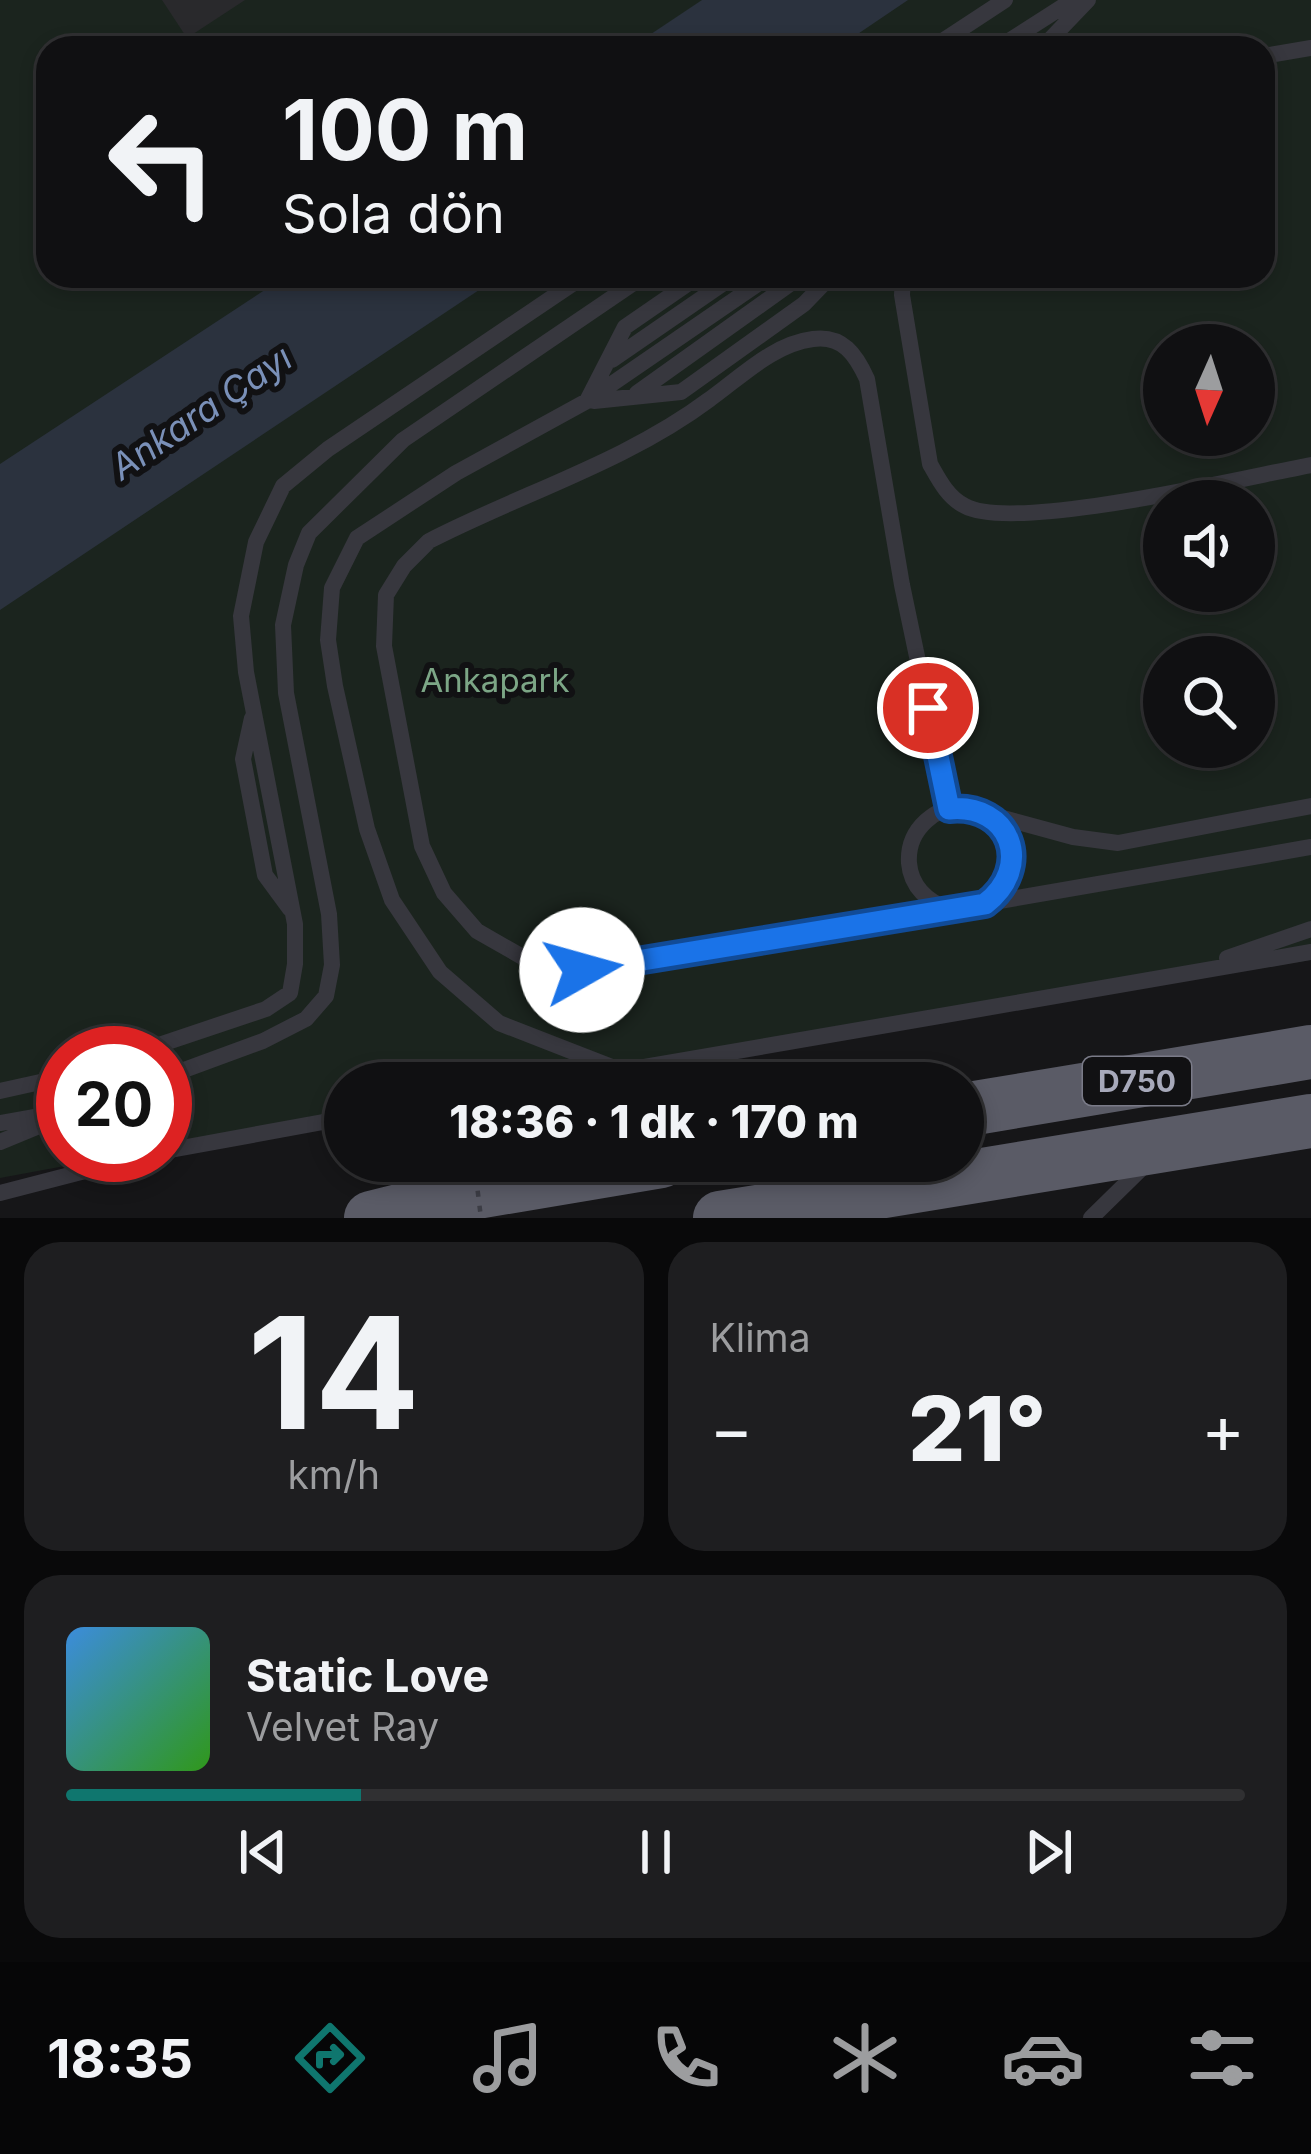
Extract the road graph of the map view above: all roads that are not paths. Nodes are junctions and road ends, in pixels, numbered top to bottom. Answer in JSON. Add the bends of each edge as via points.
{"nodes":[{"id":1,"x":1005,"y":0,"type":"edge"},
{"id":2,"x":1073,"y":0,"type":"edge"},
{"id":3,"x":1088,"y":0,"type":"edge"},
{"id":4,"x":1047,"y":17,"type":"junction"},
{"id":5,"x":950,"y":36,"type":"edge"},
{"id":6,"x":1017,"y":36,"type":"edge"},
{"id":7,"x":1030,"y":36,"type":"edge"},
{"id":8,"x":1054,"y":36,"type":"edge"},
{"id":9,"x":1311,"y":48,"type":"edge"},
{"id":10,"x":1275,"y":54,"type":"edge"},
{"id":11,"x":566,"y":288,"type":"edge"},
{"id":12,"x":626,"y":288,"type":"edge"},
{"id":13,"x":682,"y":288,"type":"edge"},
{"id":14,"x":717,"y":288,"type":"edge"},
{"id":15,"x":752,"y":288,"type":"edge"},
{"id":16,"x":784,"y":288,"type":"edge"},
{"id":17,"x":819,"y":288,"type":"edge"},
{"id":18,"x":902,"y":288,"type":"edge"},
{"id":19,"x":606,"y":364,"type":"junction"},
{"id":20,"x":631,"y":397,"type":"junction"},
{"id":21,"x":587,"y":401,"type":"junction"},
{"id":22,"x":1311,"y":465,"type":"edge"},
{"id":23,"x":1311,"y":806,"type":"edge"},
{"id":24,"x":949,"y":809,"type":"junction"},
{"id":25,"x":981,"y":812,"type":"junction"},
{"id":26,"x":1311,"y":847,"type":"edge"},
{"id":27,"x":985,"y":904,"type":"junction"},
{"id":28,"x":951,"y":910,"type":"junction"},
{"id":29,"x":1311,"y":928,"type":"edge"},
{"id":30,"x":1311,"y":952,"type":"edge"},
{"id":31,"x":1180,"y":975,"type":"junction"},
{"id":32,"x":192,"y":1034,"type":"edge"},
{"id":33,"x":1311,"y":1052,"type":"edge"},
{"id":34,"x":599,"y":1062,"type":"edge"},
{"id":35,"x":674,"y":1062,"type":"edge"},
{"id":36,"x":192,"y":1067,"type":"edge"},
{"id":37,"x":36,"y":1083,"type":"edge"},
{"id":38,"x":0,"y":1090,"type":"edge"},
{"id":39,"x":984,"y":1106,"type":"edge"},
{"id":40,"x":36,"y":1118,"type":"edge"},
{"id":41,"x":1311,"y":1121,"type":"edge"},
{"id":42,"x":324,"y":1122,"type":"edge"},
{"id":43,"x":0,"y":1123,"type":"edge"},
{"id":44,"x":36,"y":1126,"type":"edge"},
{"id":45,"x":0,"y":1142,"type":"edge"},
{"id":46,"x":1168,"y":1144,"type":"junction"},
{"id":47,"x":192,"y":1146,"type":"edge"},
{"id":48,"x":43,"y":1182,"type":"edge"},
{"id":49,"x":536,"y":1182,"type":"edge"},
{"id":50,"x":0,"y":1193,"type":"edge"},
{"id":51,"x":371,"y":1218,"type":"edge"},
{"id":52,"x":720,"y":1218,"type":"edge"},
{"id":53,"x":1091,"y":1218,"type":"edge"}],
"edges":[{"from":1,"to":5,"type":"lane"},
{"from":2,"to":4,"type":"lane"},
{"from":3,"to":8,"type":"lane"},
{"from":4,"to":6,"type":"lane"},
{"from":4,"to":7,"type":"lane"},
{"from":9,"to":10,"type":"lane"},
{"from":11,"to":32,"type":"lane","via":[[284,486],[256,542],[241,616],[295,964],[290,993]]},
{"from":12,"to":36,"type":"lane","via":[[403,440],[309,533],[283,625],[286,693],[328,914],[326,996],[307,1019]]},
{"from":13,"to":19,"type":"lane","via":[[625,327]]},
{"from":14,"to":19,"type":"lane"},
{"from":15,"to":21,"type":"lane"},
{"from":16,"to":20,"type":"lane"},
{"from":17,"to":20,"type":"lane","via":[[681,392]]},
{"from":18,"to":22,"type":"lane","via":[[930,464],[964,506],[992,514],[1073,509]]},
{"from":19,"to":21,"type":"lane"},
{"from":20,"to":21,"type":"lane"},
{"from":21,"to":34,"type":"lane","via":[[357,538],[332,587],[328,640],[368,829],[392,900],[440,972],[499,1023]]},
{"from":23,"to":25,"type":"lane","via":[[1118,843]]},
{"from":24,"to":25,"type":"lane"},
{"from":24,"to":28,"type":"lane","via":[[921,825],[908,854],[915,885]]},
{"from":24,"to":28,"type":"lane","via":[[867,379],[858,358],[833,340],[775,351],[675,426],[429,541],[386,596],[384,646],[422,846],[444,892],[477,931],[533,963],[582,970],[642,963]]},
{"from":25,"to":27,"type":"lane","via":[[1005,833],[1012,865]]},
{"from":26,"to":27,"type":"lane"},
{"from":27,"to":28,"type":"lane"},
{"from":29,"to":31,"type":"lane"},
{"from":30,"to":31,"type":"lane"},
{"from":31,"to":35,"type":"lane"},
{"from":33,"to":39,"type":"highway","number":"D750"},
{"from":37,"to":38,"type":"lane"},
{"from":40,"to":43,"type":"lane"},
{"from":41,"to":46,"type":"highway","number":"D750"},
{"from":42,"to":47,"type":"lane"},
{"from":44,"to":45,"type":"lane"},
{"from":46,"to":52,"type":"highway","number":"D750"},
{"from":46,"to":53,"type":"lane"},
{"from":48,"to":50,"type":"lane"},
{"from":49,"to":51,"type":"highway"}]}
